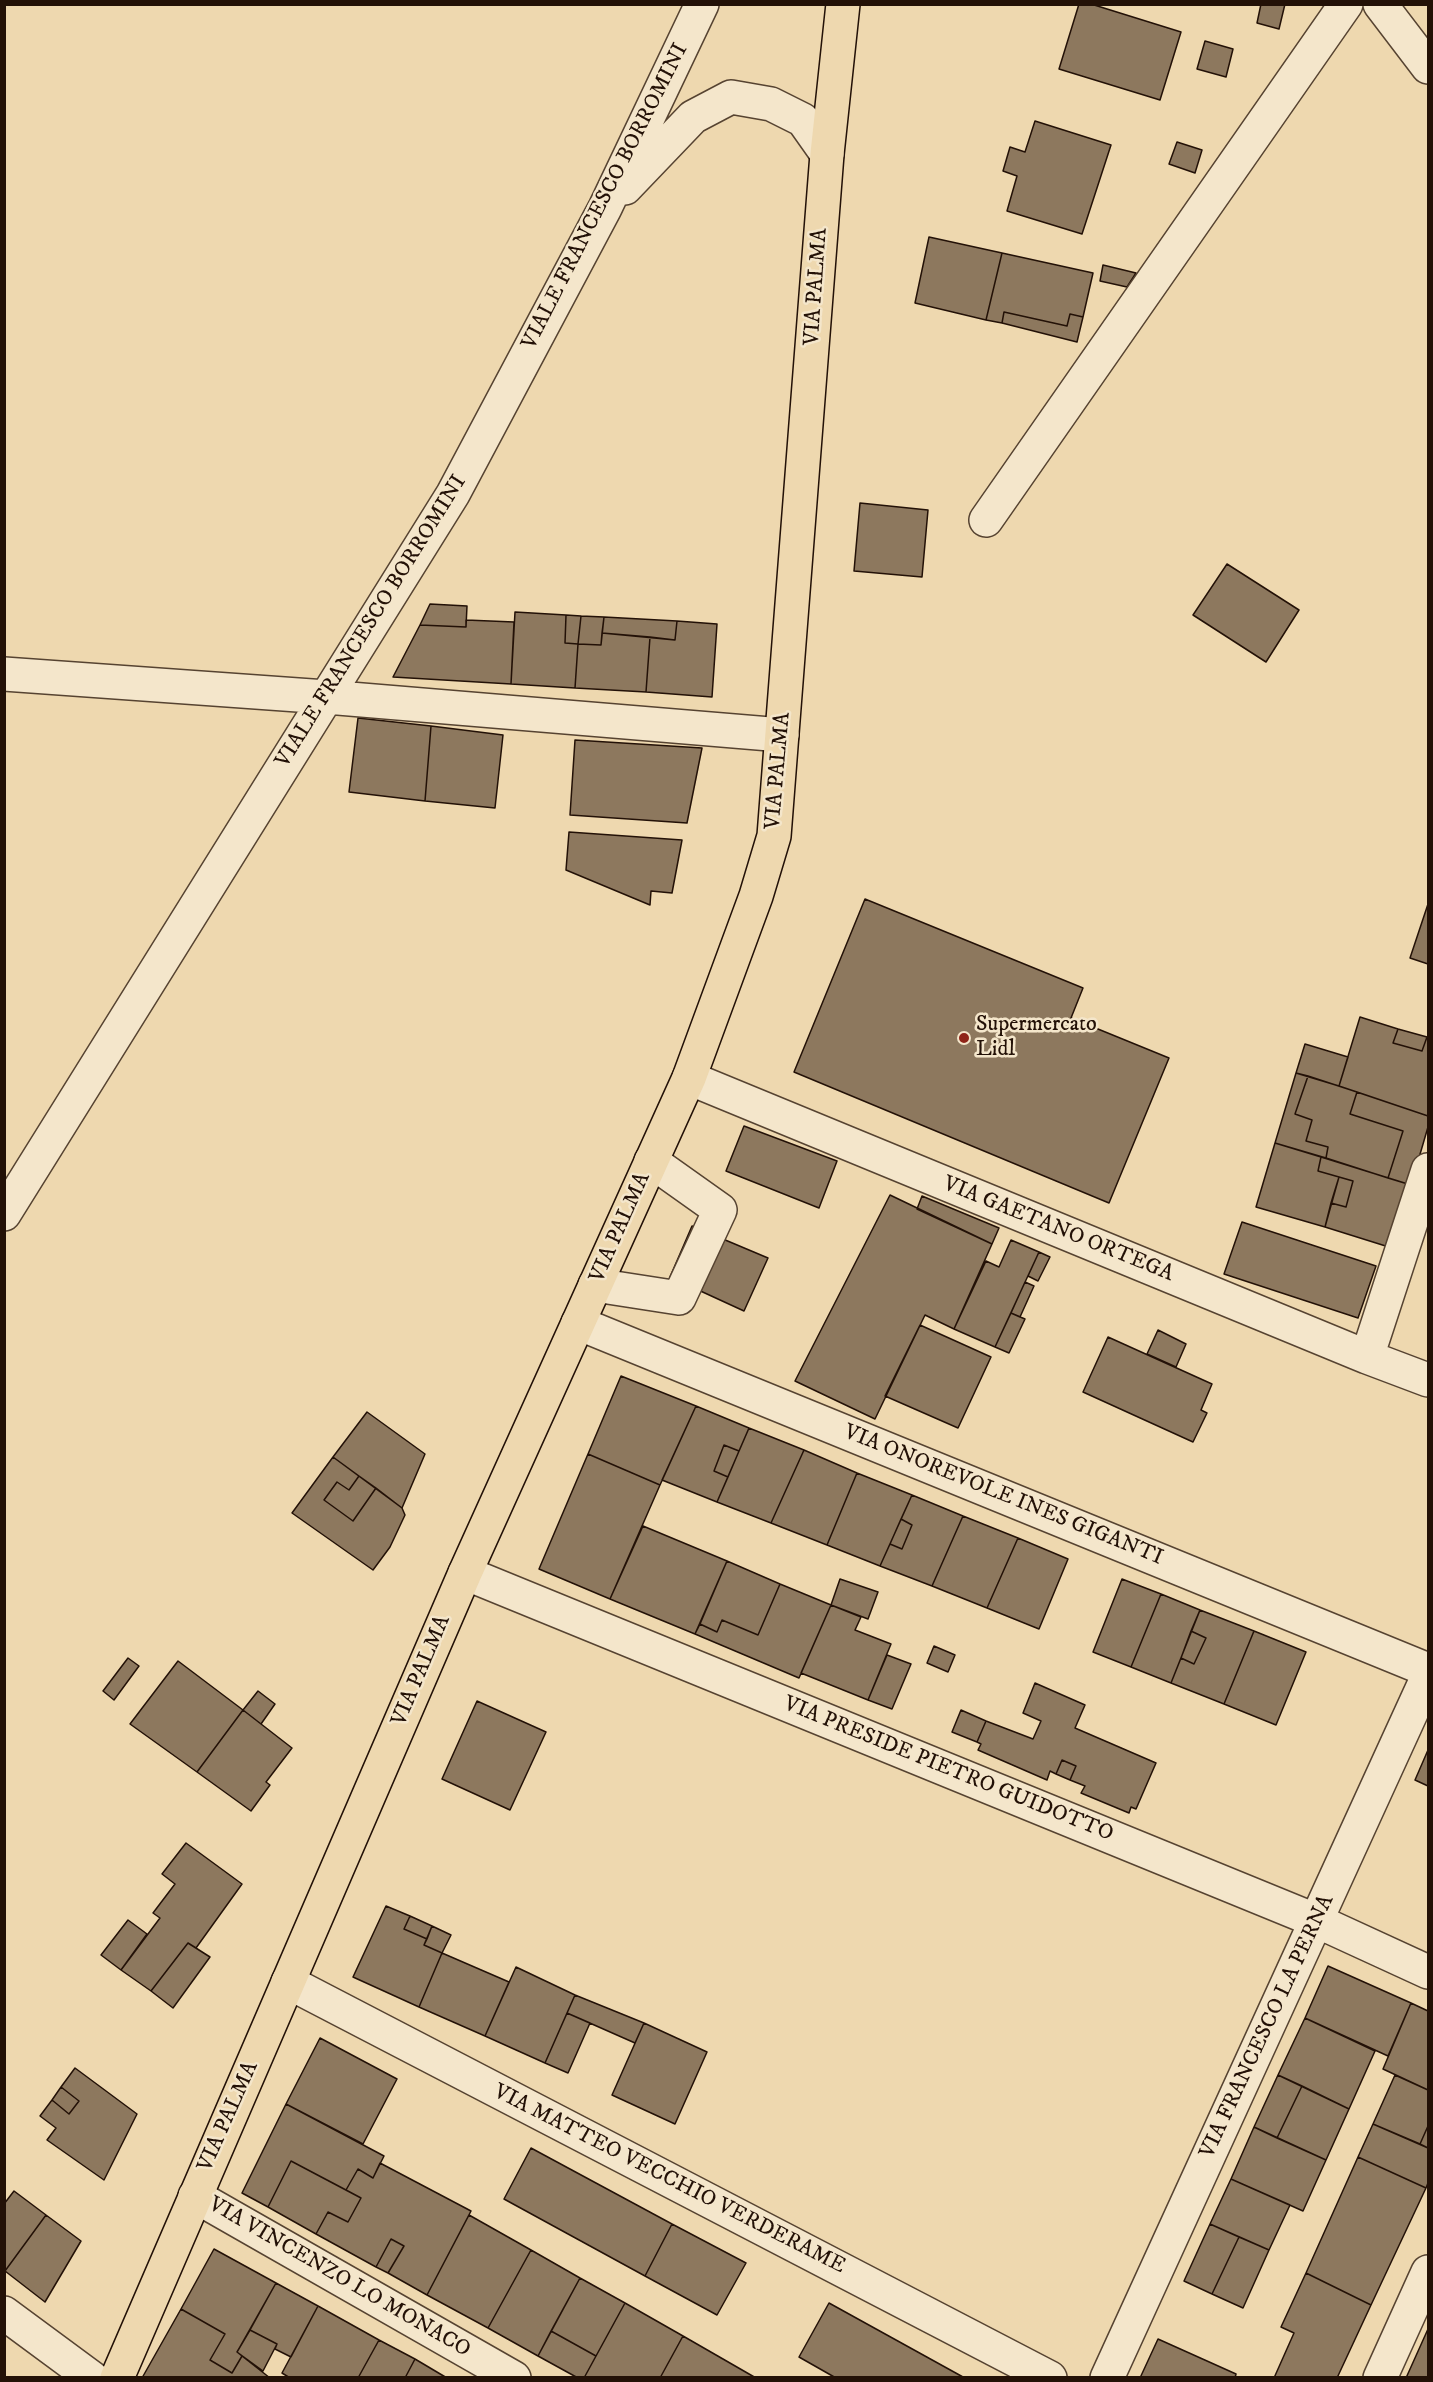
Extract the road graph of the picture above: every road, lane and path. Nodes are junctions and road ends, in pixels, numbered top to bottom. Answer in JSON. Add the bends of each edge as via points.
{"nodes":[{"id":1,"x":843,"y":4,"type":"edge"},
{"id":2,"x":1346,"y":4,"type":"edge"},
{"id":3,"x":1380,"y":4,"type":"edge"},
{"id":4,"x":702,"y":6,"type":"edge"},
{"id":5,"x":1428,"y":67,"type":"edge"},
{"id":6,"x":827,"y":154,"type":"junction"},
{"id":7,"x":605,"y":208,"type":"junction"},
{"id":8,"x":986,"y":520,"type":"dead end"},
{"id":9,"x":4,"y":674,"type":"edge"},
{"id":10,"x":326,"y":697,"type":"junction"},
{"id":11,"x":782,"y":735,"type":"junction"},
{"id":12,"x":689,"y":1078,"type":"junction"},
{"id":13,"x":651,"y":1161,"type":"junction"},
{"id":14,"x":1428,"y":1170,"type":"edge"},
{"id":15,"x":4,"y":1214,"type":"edge"},
{"id":16,"x":595,"y":1285,"type":"junction"},
{"id":17,"x":578,"y":1323,"type":"junction"},
{"id":18,"x":1366,"y":1357,"type":"junction"},
{"id":19,"x":1428,"y":1380,"type":"edge"},
{"id":20,"x":465,"y":1573,"type":"junction"},
{"id":21,"x":1428,"y":1670,"type":"edge"},
{"id":22,"x":1428,"y":1676,"type":"edge"},
{"id":23,"x":1317,"y":1921,"type":"junction"},
{"id":24,"x":1428,"y":1972,"type":"edge"},
{"id":25,"x":288,"y":1982,"type":"junction"},
{"id":26,"x":195,"y":2196,"type":"junction"},
{"id":27,"x":1428,"y":2272,"type":"edge"},
{"id":28,"x":4,"y":2313,"type":"edge"},
{"id":29,"x":92,"y":2378,"type":"edge"},
{"id":30,"x":117,"y":2378,"type":"edge"},
{"id":31,"x":514,"y":2378,"type":"edge"},
{"id":32,"x":1050,"y":2378,"type":"edge"},
{"id":33,"x":1107,"y":2378,"type":"edge"},
{"id":34,"x":1380,"y":2378,"type":"edge"}],
"edges":[{"from":1,"to":6,"type":"main road","name":"VIA PALMA"},
{"from":2,"to":8,"type":"street"},
{"from":3,"to":5,"type":"street"},
{"from":4,"to":7,"type":"street","name":"VIALE FRANCESCO BORROMINI"},
{"from":6,"to":7,"type":"street","via":[[803,120],[771,104],[731,97],[693,117]]},
{"from":6,"to":11,"type":"main road","name":"VIA PALMA"},
{"from":7,"to":10,"type":"street","name":"VIALE FRANCESCO BORROMINI","via":[[453,494]]},
{"from":9,"to":10,"type":"street"},
{"from":10,"to":11,"type":"street"},
{"from":10,"to":15,"type":"street","name":"VIALE FRANCESCO BORROMINI"},
{"from":11,"to":12,"type":"main road","name":"VIA PALMA","via":[[774,836]]},
{"from":12,"to":13,"type":"main road","name":"VIA PALMA"},
{"from":12,"to":18,"type":"street","name":"VIA GAETANO ORTEGA"},
{"from":13,"to":16,"type":"main road","name":"VIA PALMA"},
{"from":13,"to":16,"type":"street","via":[[720,1209],[711,1229],[679,1298]]},
{"from":14,"to":18,"type":"street"},
{"from":16,"to":17,"type":"main road","name":"VIA PALMA"},
{"from":17,"to":20,"type":"main road","name":"VIA PALMA"},
{"from":17,"to":21,"type":"street","name":"VIA ONOREVOLE INES GIGANTI"},
{"from":18,"to":19,"type":"street","name":"VIA GAETANO ORTEGA"},
{"from":20,"to":23,"type":"street","name":"VIA PRESIDE PIETRO GUIDOTTO"},
{"from":20,"to":25,"type":"main road","name":"VIA PALMA"},
{"from":22,"to":23,"type":"street","name":"VIA FRANCESCO LA PERNA"},
{"from":23,"to":24,"type":"street","name":"VIA PRESIDE PIETRO GUIDOTTO"},
{"from":23,"to":33,"type":"street","name":"VIA FRANCESCO LA PERNA"},
{"from":25,"to":26,"type":"main road","name":"VIA PALMA"},
{"from":25,"to":32,"type":"street","name":"VIA MATTEO VECCHIO VERDERAME"},
{"from":26,"to":30,"type":"main road","name":"VIA PALMA"},
{"from":26,"to":31,"type":"street","name":"VIA VINCENZO LO MONACO"},
{"from":27,"to":34,"type":"street"},
{"from":28,"to":29,"type":"street"}]}
